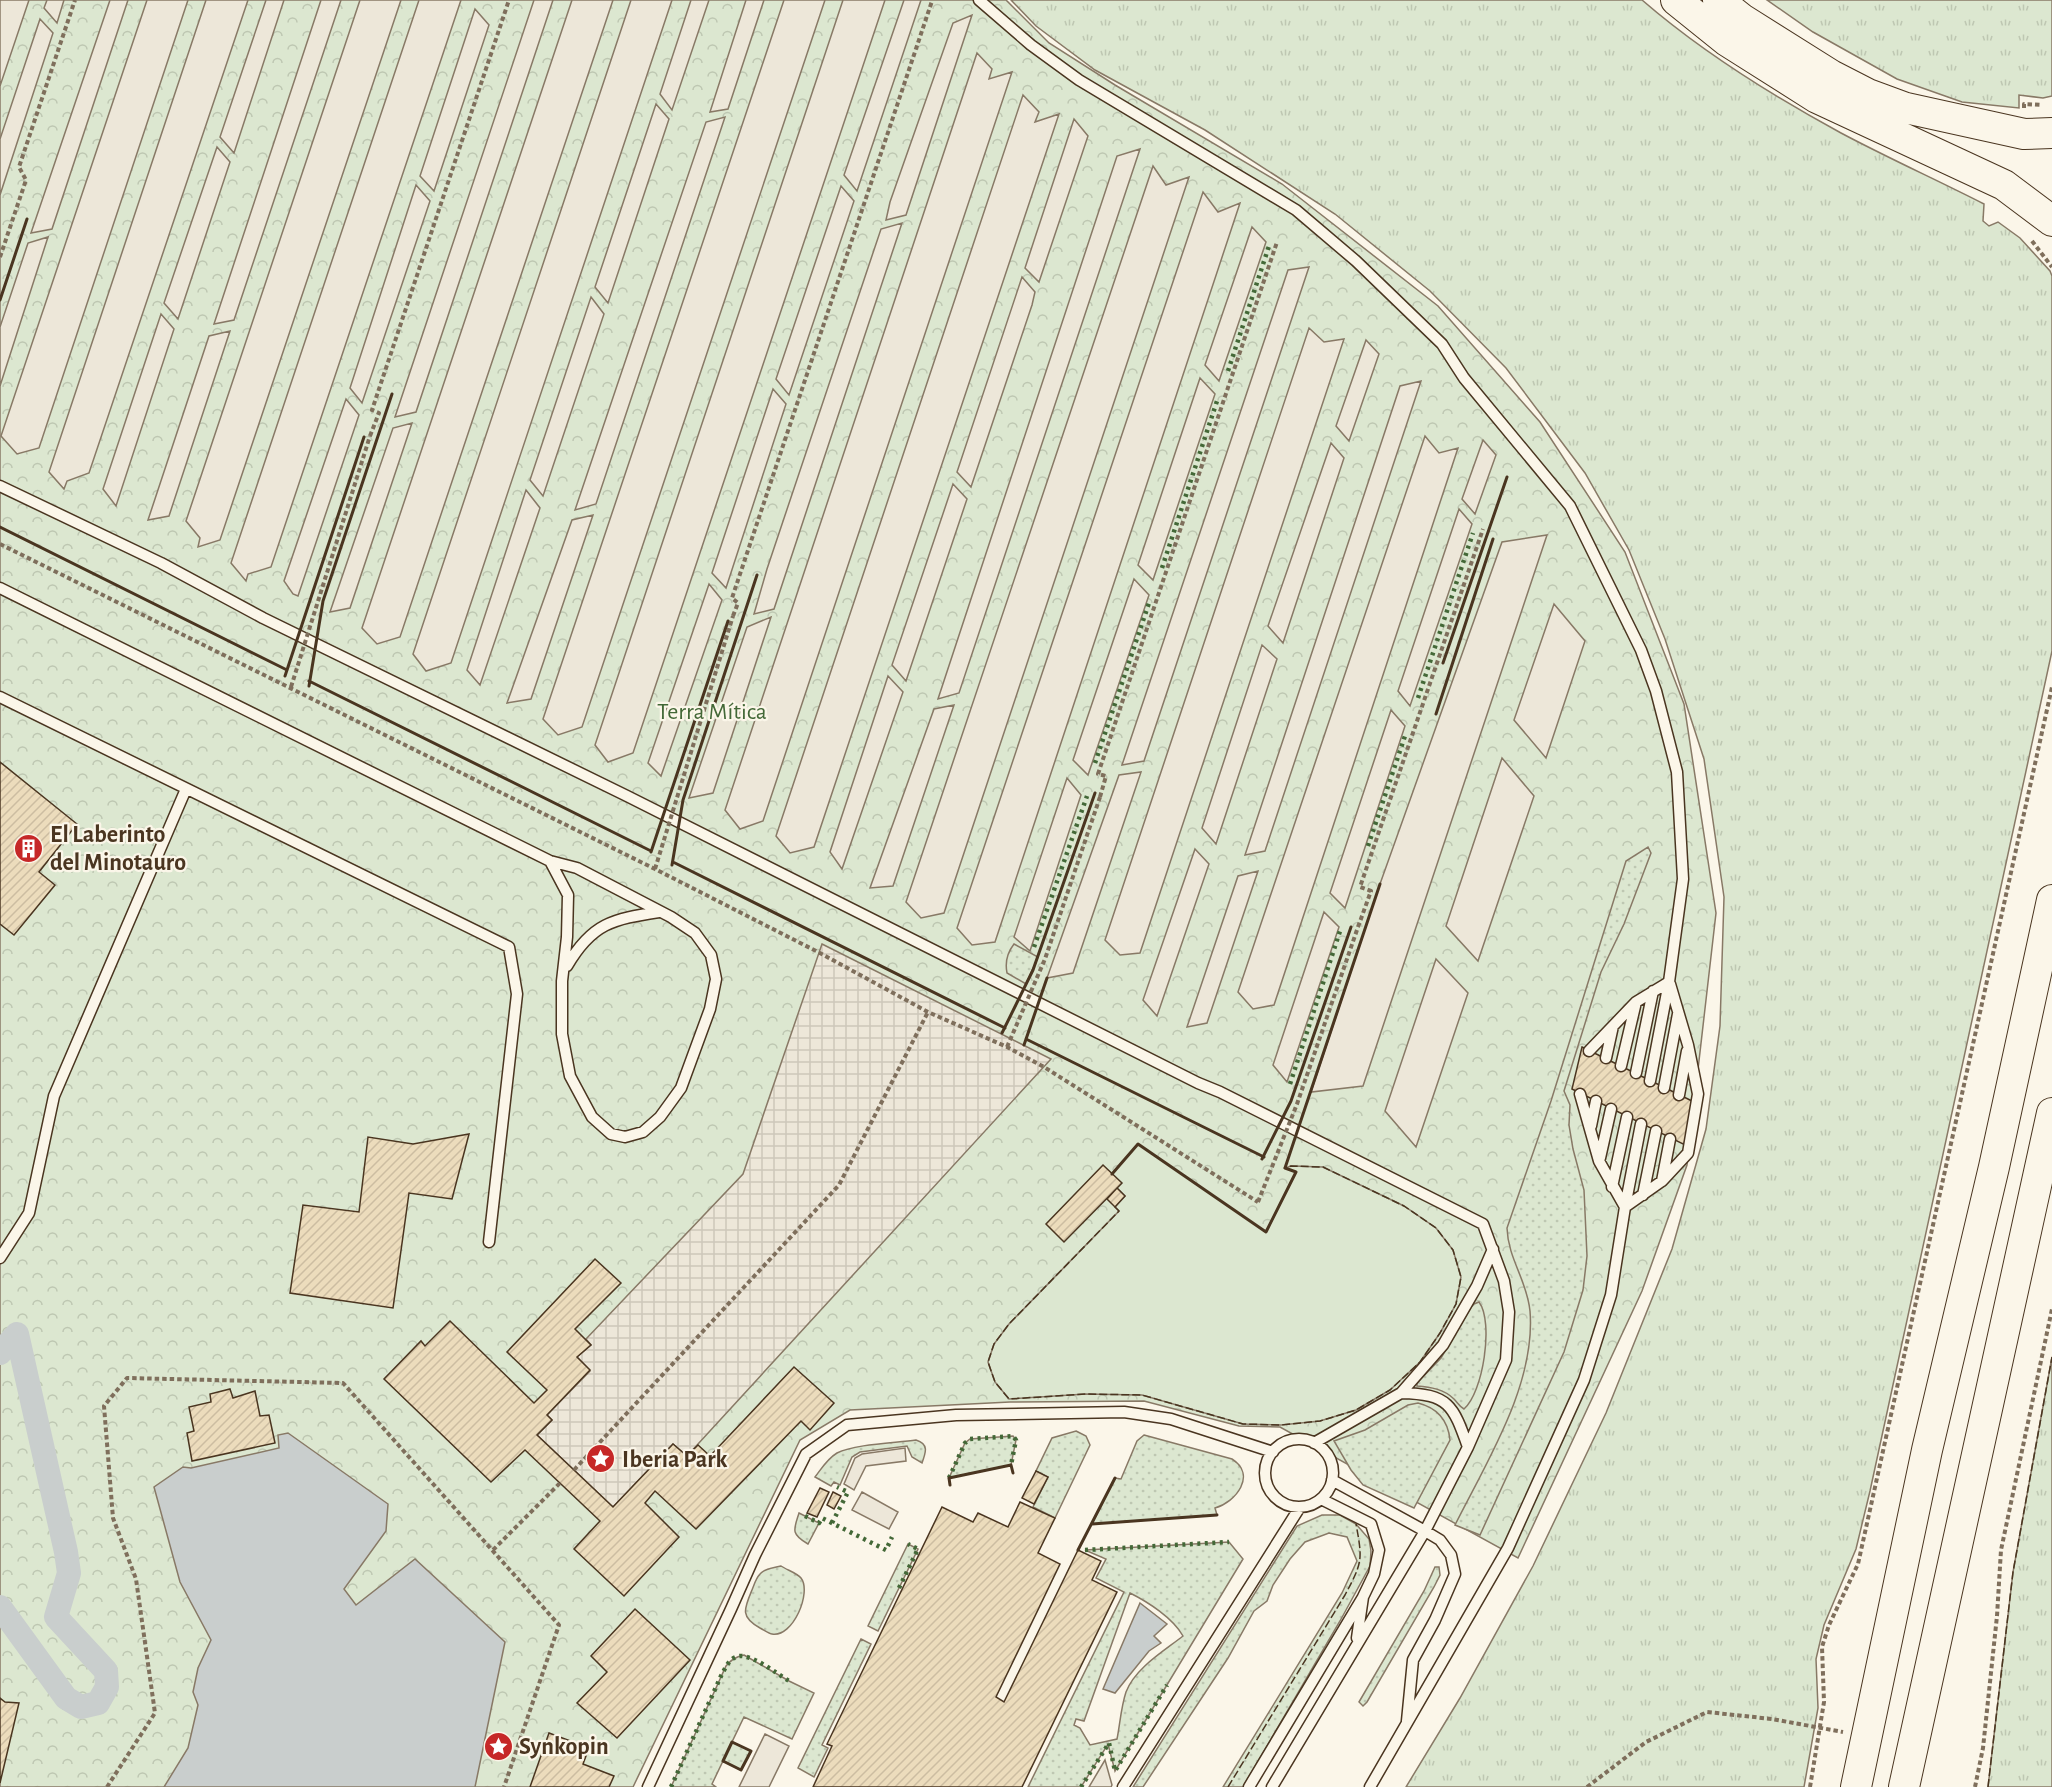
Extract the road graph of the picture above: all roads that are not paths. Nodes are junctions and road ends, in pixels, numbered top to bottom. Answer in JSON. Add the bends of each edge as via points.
{"nodes":[{"id":1,"x":979,"y":0,"type":"edge"},
{"id":2,"x":1676,"y":0,"type":"edge"},
{"id":3,"x":1718,"y":0,"type":"edge"},
{"id":4,"x":2052,"y":133,"type":"edge"},
{"id":5,"x":2052,"y":221,"type":"edge"},
{"id":6,"x":0,"y":486,"type":"edge"},
{"id":7,"x":0,"y":588,"type":"edge"},
{"id":8,"x":0,"y":698,"type":"edge"},
{"id":9,"x":186,"y":789,"type":"junction"},
{"id":10,"x":550,"y":861,"type":"junction"},
{"id":11,"x":2052,"y":900,"type":"edge"},
{"id":12,"x":660,"y":912,"type":"junction"},
{"id":13,"x":564,"y":971,"type":"junction"},
{"id":14,"x":1669,"y":982,"type":"junction"},
{"id":15,"x":1653,"y":991,"type":"junction"},
{"id":16,"x":1636,"y":1002,"type":"junction"},
{"id":17,"x":1679,"y":1012,"type":"junction"},
{"id":18,"x":1613,"y":1025,"type":"junction"},
{"id":19,"x":1688,"y":1045,"type":"junction"},
{"id":20,"x":1589,"y":1050,"type":"dead end"},
{"id":21,"x":1606,"y":1058,"type":"dead end"},
{"id":22,"x":1621,"y":1066,"type":"dead end"},
{"id":23,"x":1636,"y":1073,"type":"dead end"},
{"id":24,"x":1650,"y":1081,"type":"dead end"},
{"id":25,"x":1664,"y":1088,"type":"dead end"},
{"id":26,"x":1580,"y":1094,"type":"dead end"},
{"id":27,"x":1679,"y":1095,"type":"dead end"},
{"id":28,"x":1596,"y":1101,"type":"dead end"},
{"id":29,"x":1611,"y":1109,"type":"dead end"},
{"id":30,"x":2052,"y":1113,"type":"edge"},
{"id":31,"x":1627,"y":1117,"type":"dead end"},
{"id":32,"x":1641,"y":1124,"type":"dead end"},
{"id":33,"x":1590,"y":1129,"type":"junction"},
{"id":34,"x":1656,"y":1131,"type":"dead end"},
{"id":35,"x":1670,"y":1139,"type":"dead end"},
{"id":36,"x":1599,"y":1161,"type":"junction"},
{"id":37,"x":1662,"y":1181,"type":"junction"},
{"id":38,"x":1612,"y":1187,"type":"junction"},
{"id":39,"x":1643,"y":1194,"type":"junction"},
{"id":40,"x":1625,"y":1207,"type":"junction"},
{"id":41,"x":489,"y":1242,"type":"dead end"},
{"id":42,"x":1493,"y":1249,"type":"junction"},
{"id":43,"x":0,"y":1258,"type":"edge"},
{"id":44,"x":1401,"y":1394,"type":"junction"},
{"id":45,"x":1314,"y":1443,"type":"junction"},
{"id":46,"x":1468,"y":1447,"type":"junction"},
{"id":47,"x":1273,"y":1452,"type":"junction"},
{"id":48,"x":1332,"y":1480,"type":"junction"},
{"id":49,"x":1321,"y":1499,"type":"junction"},
{"id":50,"x":1300,"y":1507,"type":"junction"},
{"id":51,"x":1425,"y":1531,"type":"junction"},
{"id":52,"x":1363,"y":1597,"type":"junction"},
{"id":53,"x":1356,"y":1644,"type":"junction"},
{"id":54,"x":1406,"y":1724,"type":"junction"},
{"id":55,"x":648,"y":1787,"type":"edge"},
{"id":56,"x":1123,"y":1787,"type":"edge"},
{"id":57,"x":1248,"y":1787,"type":"edge"},
{"id":58,"x":1272,"y":1787,"type":"edge"},
{"id":59,"x":1370,"y":1787,"type":"edge"},
{"id":60,"x":1856,"y":1787,"type":"edge"},
{"id":61,"x":1904,"y":1787,"type":"edge"}],
"edges":[{"from":1,"to":14,"type":"lane","via":[[1078,80],[1296,210],[1339,246],[1442,344],[1464,378],[1570,506],[1641,650],[1677,772],[1683,879]]},
{"from":2,"to":5,"type":"main road","via":[[1727,41],[1817,98],[2004,185]]},
{"from":3,"to":4,"type":"main road","via":[[1811,63],[1868,94],[1906,108],[2024,134]]},
{"from":6,"to":42,"type":"lane","via":[[1483,1224]]},
{"from":7,"to":10,"type":"lane"},
{"from":8,"to":9,"type":"lane"},
{"from":9,"to":41,"type":"lane","via":[[509,947],[517,994]]},
{"from":9,"to":43,"type":"lane","via":[[54,1096],[29,1214]]},
{"from":10,"to":12,"type":"lane","via":[[578,868]]},
{"from":10,"to":13,"type":"lane","via":[[568,896]]},
{"from":11,"to":60,"type":"main road","via":[[1992,1178],[1927,1450]]},
{"from":12,"to":13,"type":"lane","via":[[601,926],[583,940]]},
{"from":12,"to":13,"type":"lane","via":[[695,933],[711,955],[716,979],[710,1009],[681,1088],[660,1117],[643,1132],[626,1137],[611,1134],[592,1117],[570,1076],[562,1034]]},
{"from":14,"to":15,"type":"lane"},
{"from":14,"to":17,"type":"lane"},
{"from":14,"to":24,"type":"lane"},
{"from":15,"to":16,"type":"lane"},
{"from":15,"to":23,"type":"lane"},
{"from":16,"to":18,"type":"lane"},
{"from":16,"to":22,"type":"lane"},
{"from":17,"to":19,"type":"lane"},
{"from":17,"to":25,"type":"lane"},
{"from":18,"to":20,"type":"lane"},
{"from":18,"to":21,"type":"lane"},
{"from":19,"to":27,"type":"lane"},
{"from":19,"to":37,"type":"lane","via":[[1698,1094],[1688,1153]]},
{"from":26,"to":33,"type":"lane"},
{"from":28,"to":33,"type":"lane"},
{"from":29,"to":36,"type":"lane"},
{"from":30,"to":61,"type":"main road"},
{"from":31,"to":38,"type":"lane"},
{"from":32,"to":40,"type":"lane"},
{"from":33,"to":36,"type":"lane"},
{"from":34,"to":39,"type":"lane"},
{"from":35,"to":37,"type":"lane"},
{"from":36,"to":38,"type":"lane"},
{"from":37,"to":39,"type":"lane"},
{"from":38,"to":40,"type":"lane"},
{"from":39,"to":40,"type":"lane"},
{"from":40,"to":54,"type":"lane","via":[[1611,1295],[1584,1380],[1508,1548]]},
{"from":42,"to":44,"type":"lane","via":[[1443,1345]]},
{"from":42,"to":46,"type":"lane","via":[[1509,1312],[1506,1360]]},
{"from":44,"to":45,"type":"lane"},
{"from":44,"to":46,"type":"lane","via":[[1423,1394],[1447,1403],[1459,1421]]},
{"from":45,"to":47,"type":"lane","via":[[1292,1440]]},
{"from":45,"to":48,"type":"lane","via":[[1330,1458]]},
{"from":46,"to":51,"type":"lane"},
{"from":47,"to":50,"type":"lane","via":[[1265,1472],[1267,1483],[1280,1501]]},
{"from":47,"to":55,"type":"lane","via":[[1171,1419],[1124,1412],[956,1415],[847,1425],[806,1454]]},
{"from":48,"to":49,"type":"lane"},
{"from":48,"to":51,"type":"lane"},
{"from":49,"to":50,"type":"lane"},
{"from":49,"to":52,"type":"lane","via":[[1371,1524],[1379,1550],[1374,1574]]},
{"from":50,"to":56,"type":"lane"},
{"from":51,"to":53,"type":"lane"},
{"from":51,"to":54,"type":"lane","via":[[1440,1540],[1451,1555],[1455,1574],[1413,1660]]},
{"from":52,"to":53,"type":"lane"},
{"from":52,"to":57,"type":"lane"},
{"from":53,"to":58,"type":"lane"},
{"from":54,"to":59,"type":"lane"}]}
